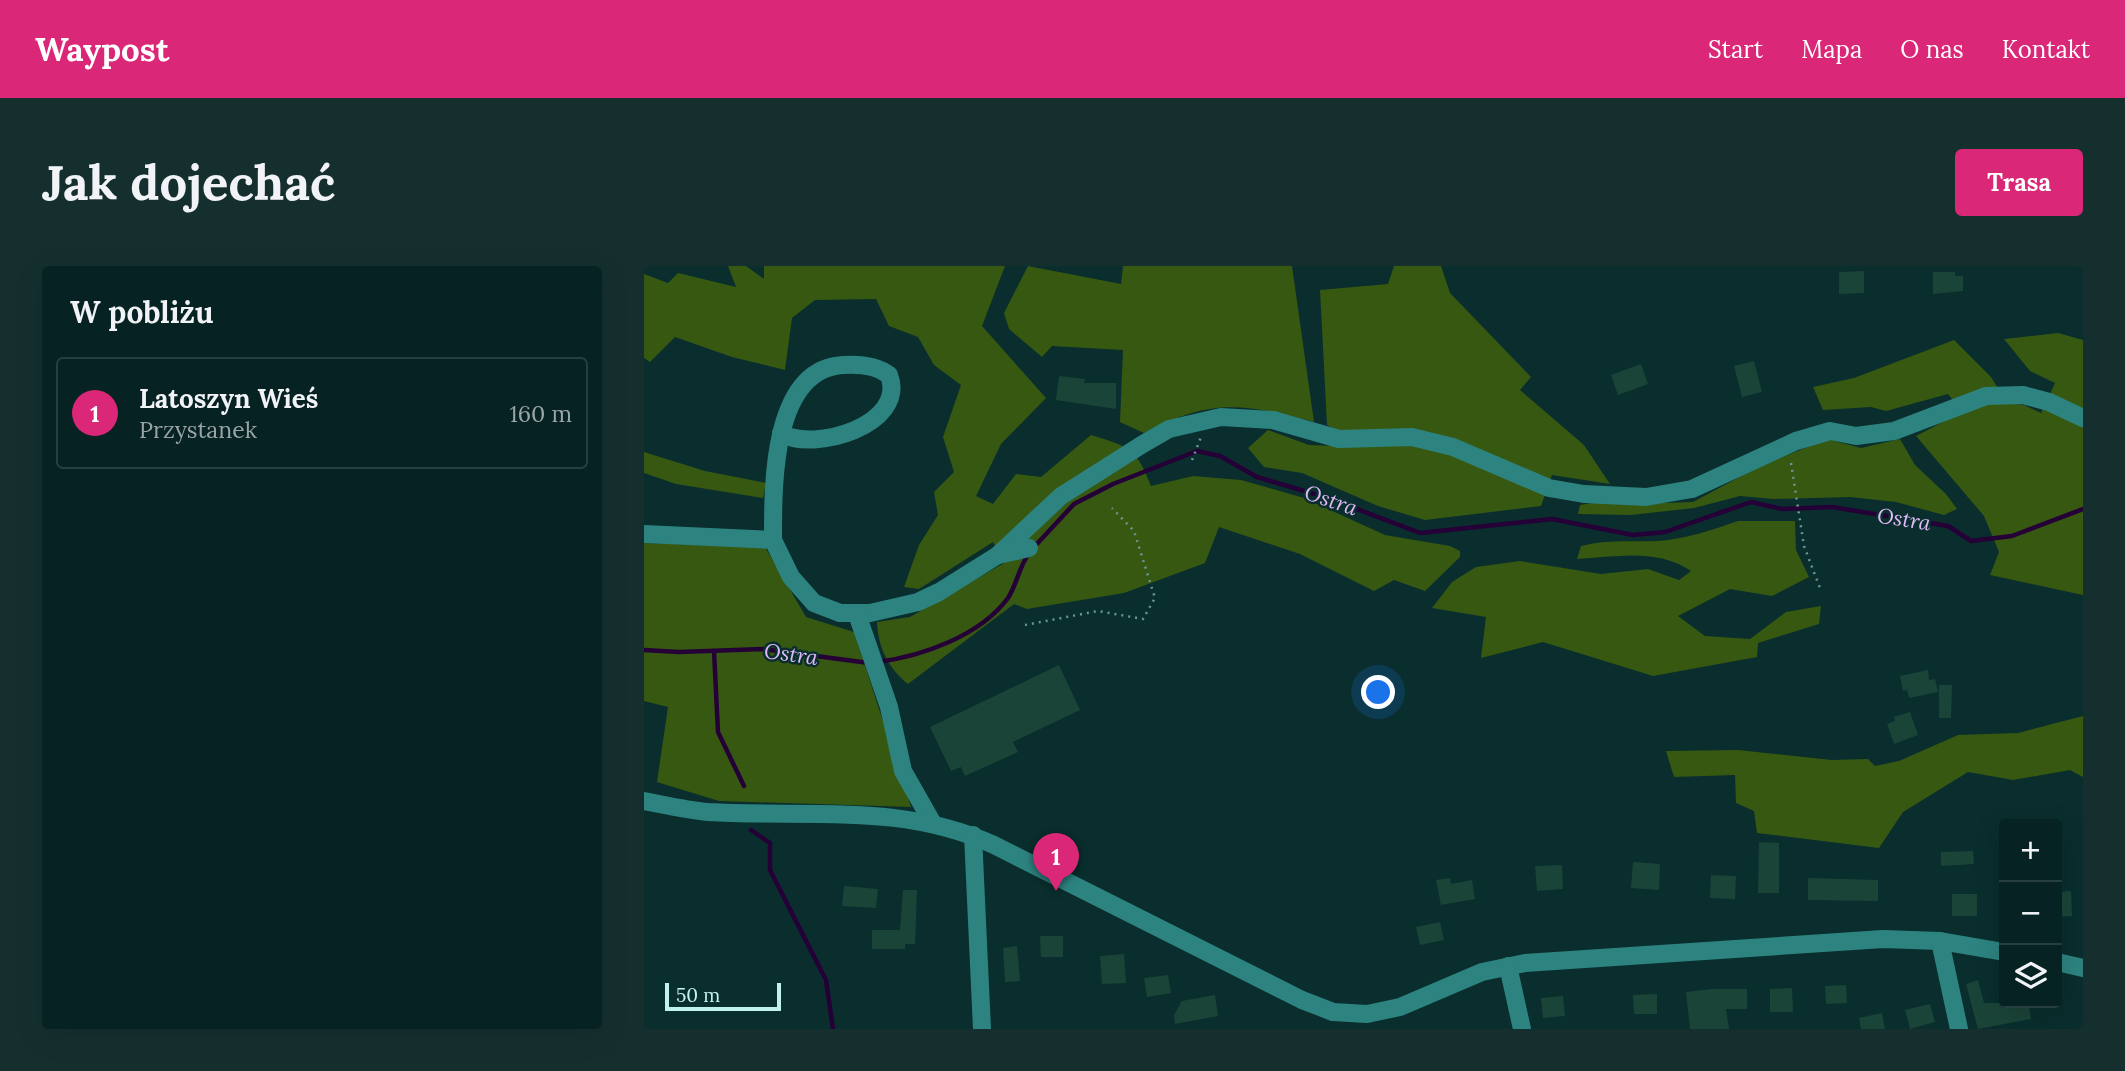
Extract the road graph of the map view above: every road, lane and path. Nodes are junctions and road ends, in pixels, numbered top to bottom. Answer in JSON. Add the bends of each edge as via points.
{"nodes":[{"id":1,"x":2083,"y":418,"type":"edge"},
{"id":2,"x":781,"y":433,"type":"junction"},
{"id":3,"x":1199,"y":444,"type":"dead end"},
{"id":4,"x":1783,"y":448,"type":"junction"},
{"id":5,"x":1192,"y":460,"type":"dead end"},
{"id":6,"x":1112,"y":508,"type":"dead end"},
{"id":7,"x":644,"y":534,"type":"edge"},
{"id":8,"x":773,"y":540,"type":"junction"},
{"id":9,"x":1029,"y":548,"type":"dead end"},
{"id":10,"x":998,"y":555,"type":"junction"},
{"id":11,"x":1820,"y":588,"type":"dead end"},
{"id":12,"x":857,"y":614,"type":"junction"},
{"id":13,"x":1025,"y":625,"type":"dead end"},
{"id":14,"x":644,"y":801,"type":"edge"},
{"id":15,"x":932,"y":822,"type":"junction"},
{"id":16,"x":973,"y":835,"type":"junction"},
{"id":17,"x":1940,"y":941,"type":"junction"},
{"id":18,"x":1999,"y":951,"type":"edge"},
{"id":19,"x":2062,"y":963,"type":"edge"},
{"id":20,"x":1508,"y":966,"type":"junction"},
{"id":21,"x":2083,"y":968,"type":"edge"},
{"id":22,"x":982,"y":1029,"type":"edge"},
{"id":23,"x":1522,"y":1029,"type":"edge"},
{"id":24,"x":1959,"y":1029,"type":"edge"}],
"edges":[{"from":1,"to":4,"type":"street","via":[[2036,398],[1998,394],[1894,431],[1856,436],[1829,431]]},
{"from":2,"to":2,"type":"street","via":[[793,401],[813,373],[850,364],[870,366],[889,375],[891,399],[862,428],[810,440],[793,440]]},
{"from":2,"to":8,"type":"street"},
{"from":3,"to":5,"type":"path"},
{"from":4,"to":10,"type":"street","via":[[1679,493],[1608,496],[1549,488],[1453,447],[1412,437],[1339,439],[1273,420],[1221,417],[1169,429],[1143,444],[1061,496]]},
{"from":4,"to":11,"type":"path","via":[[1792,465],[1804,546]]},
{"from":6,"to":13,"type":"path","via":[[1134,531],[1155,598],[1143,619],[1098,611]]},
{"from":7,"to":8,"type":"street"},
{"from":8,"to":12,"type":"street","via":[[791,577],[814,603],[825,610]]},
{"from":9,"to":10,"type":"street"},
{"from":10,"to":12,"type":"street","via":[[918,602]]},
{"from":12,"to":15,"type":"street","via":[[889,707],[903,771]]},
{"from":14,"to":15,"type":"street","via":[[708,812],[873,814]]},
{"from":15,"to":16,"type":"street"},
{"from":16,"to":20,"type":"street","via":[[1333,1012],[1382,1013]]},
{"from":16,"to":22,"type":"street"},
{"from":17,"to":18,"type":"street"},
{"from":17,"to":20,"type":"street","via":[[1883,939]]},
{"from":17,"to":24,"type":"street"},
{"from":19,"to":21,"type":"street"},
{"from":20,"to":23,"type":"street"}]}
